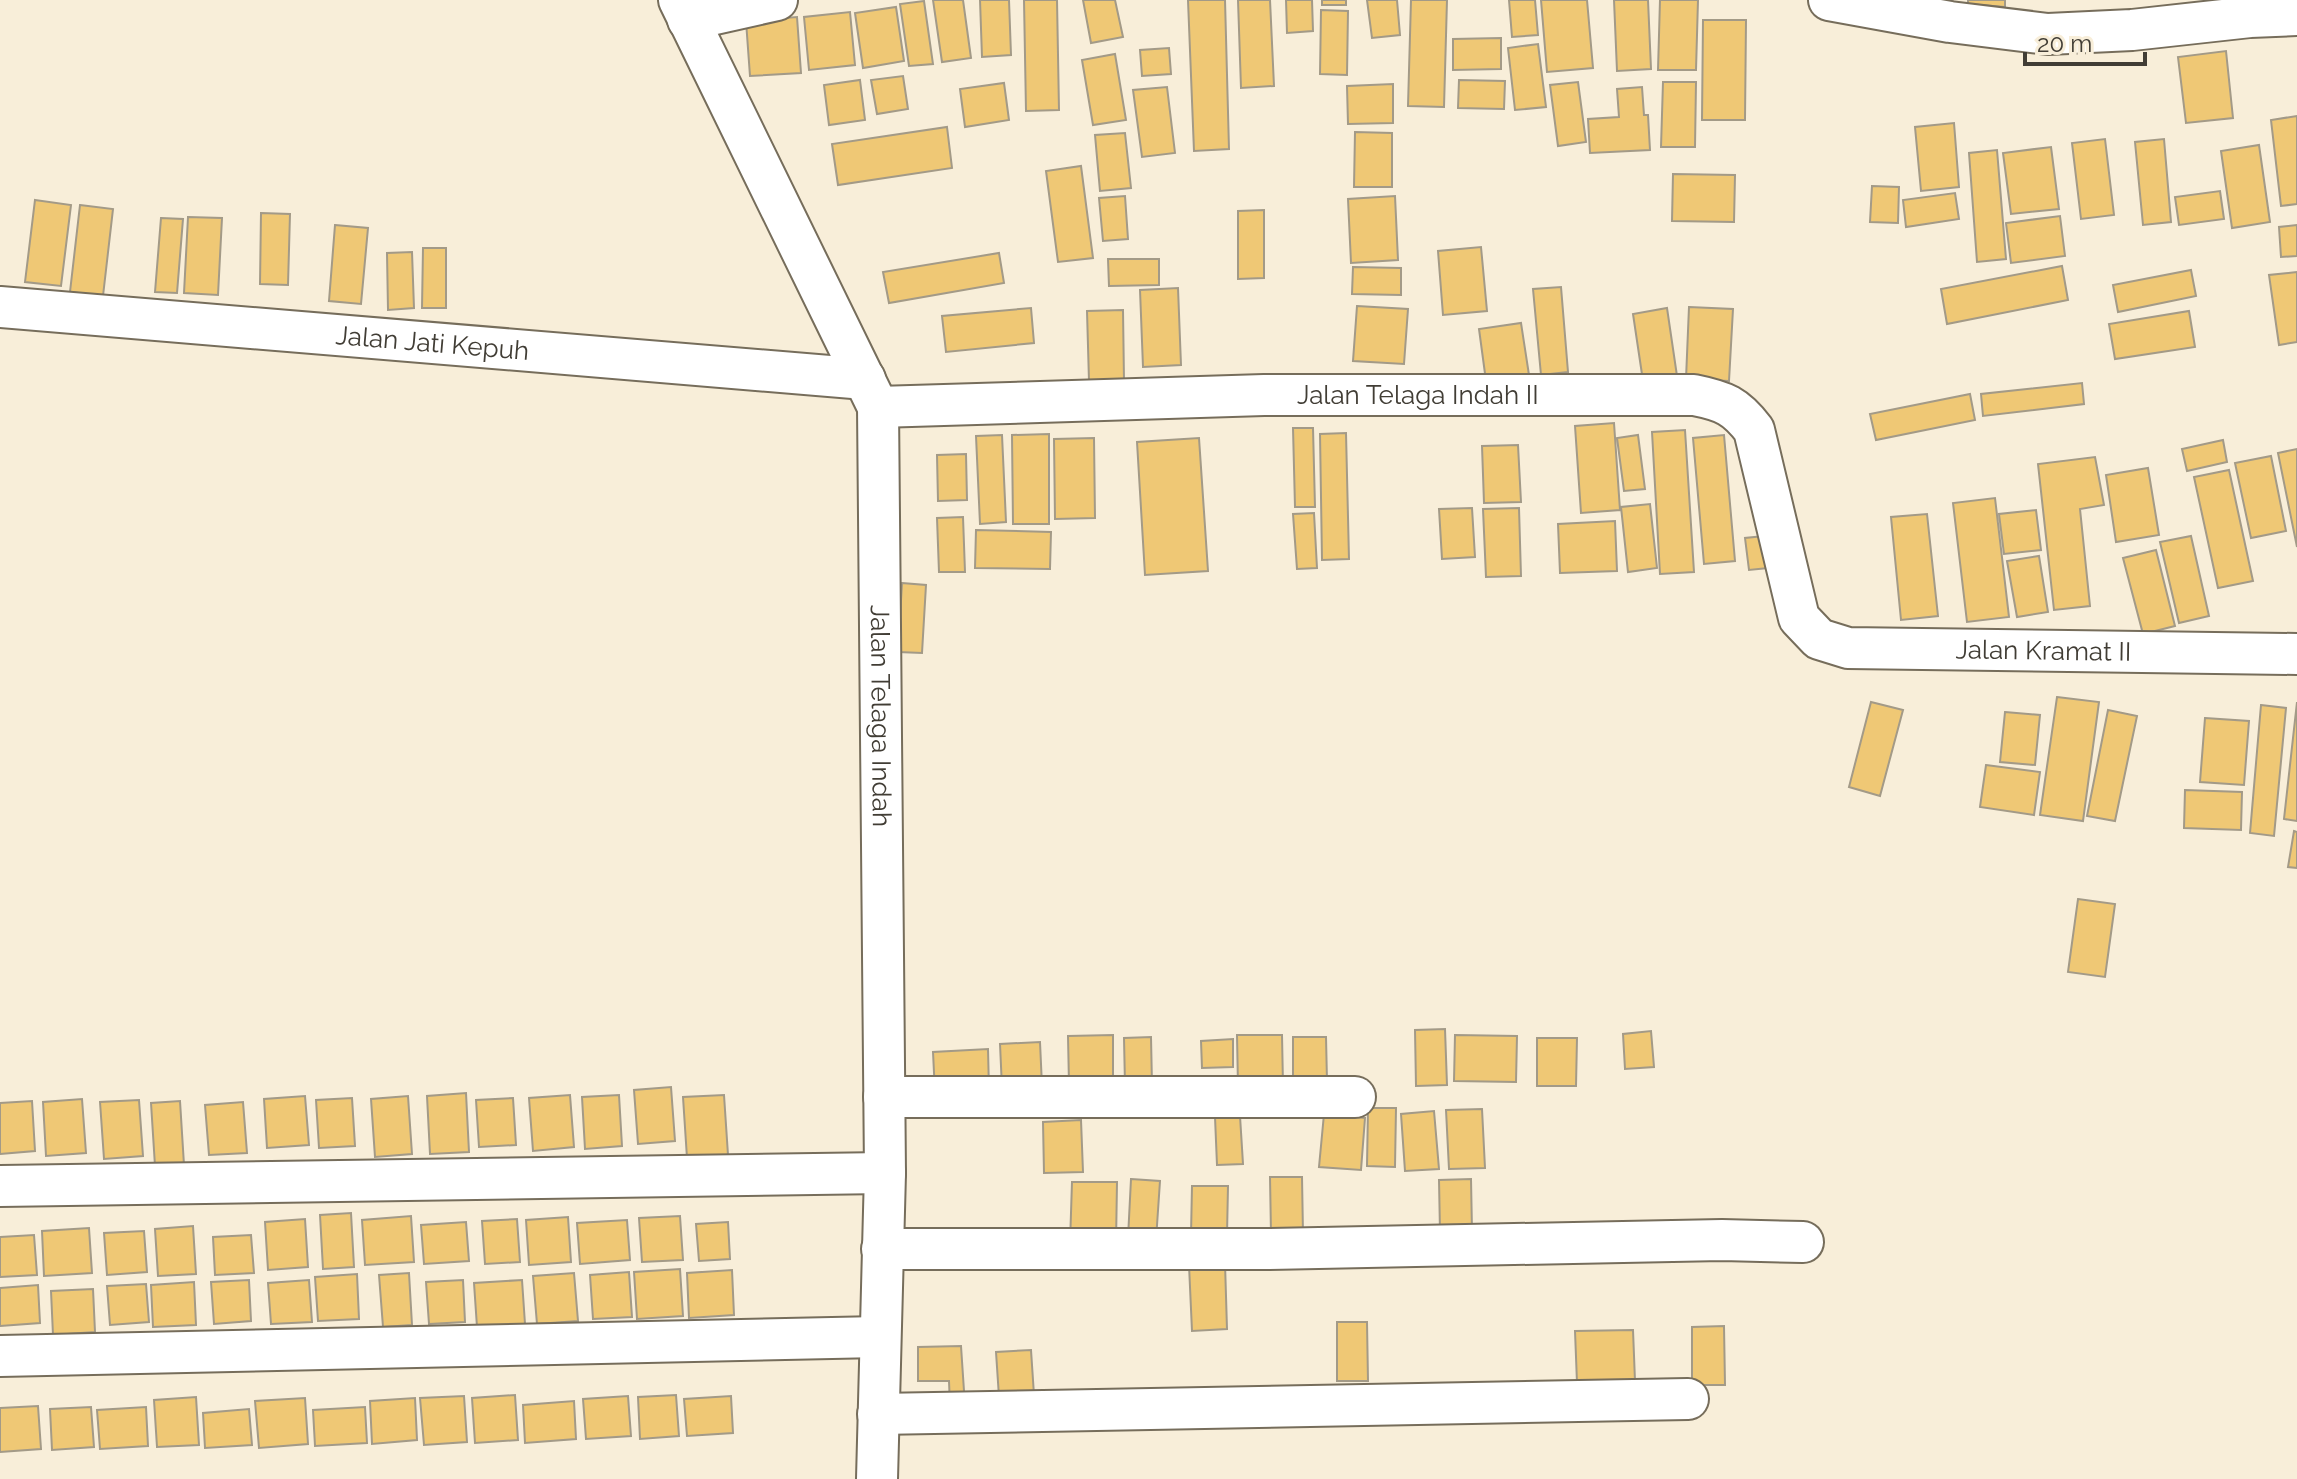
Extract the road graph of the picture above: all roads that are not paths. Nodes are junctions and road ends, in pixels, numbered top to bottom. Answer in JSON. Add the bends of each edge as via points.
{"nodes":[{"id":1,"x":777,"y":0,"type":"edge"},
{"id":2,"x":1829,"y":0,"type":"edge"},
{"id":3,"x":683,"y":10,"type":"edge"},
{"id":4,"x":2297,"y":15,"type":"edge"},
{"id":5,"x":0,"y":307,"type":"edge"},
{"id":6,"x":872,"y":393,"type":"junction"},
{"id":7,"x":1799,"y":618,"type":"joint"},
{"id":8,"x":2297,"y":654,"type":"edge"},
{"id":9,"x":900,"y":1097,"type":"junction"},
{"id":10,"x":1355,"y":1097,"type":"dead end"},
{"id":11,"x":885,"y":1173,"type":"junction"},
{"id":12,"x":0,"y":1186,"type":"edge"},
{"id":13,"x":1803,"y":1242,"type":"dead end"},
{"id":14,"x":882,"y":1249,"type":"junction"},
{"id":15,"x":879,"y":1337,"type":"junction"},
{"id":16,"x":0,"y":1356,"type":"edge"},
{"id":17,"x":1688,"y":1399,"type":"dead end"},
{"id":18,"x":878,"y":1414,"type":"junction"},
{"id":19,"x":877,"y":1479,"type":"edge"}],
"edges":[{"from":1,"to":3,"type":"street"},
{"from":2,"to":4,"type":"street","via":[[2048,34]]},
{"from":3,"to":6,"type":"street","name":"Jalan Telaga Indah"},
{"from":5,"to":6,"type":"street","name":"Jalan Jati Kepuh"},
{"from":6,"to":7,"type":"street","name":"Jalan Telaga Indah II","via":[[1711,398],[1731,406],[1754,430]]},
{"from":6,"to":9,"type":"street","name":"Jalan Telaga Indah"},
{"from":7,"to":8,"type":"street","name":"Jalan Kramat II","via":[[1819,639],[1848,648]]},
{"from":9,"to":10,"type":"street"},
{"from":9,"to":11,"type":"street","name":"Jalan Telaga Indah"},
{"from":11,"to":12,"type":"street"},
{"from":11,"to":14,"type":"street","name":"Jalan Telaga Indah"},
{"from":13,"to":14,"type":"street"},
{"from":14,"to":15,"type":"street","name":"Jalan Telaga Indah"},
{"from":15,"to":16,"type":"street"},
{"from":15,"to":18,"type":"street","name":"Jalan Telaga Indah"},
{"from":17,"to":18,"type":"street"},
{"from":18,"to":19,"type":"street","name":"Jalan Telaga Indah"}]}
